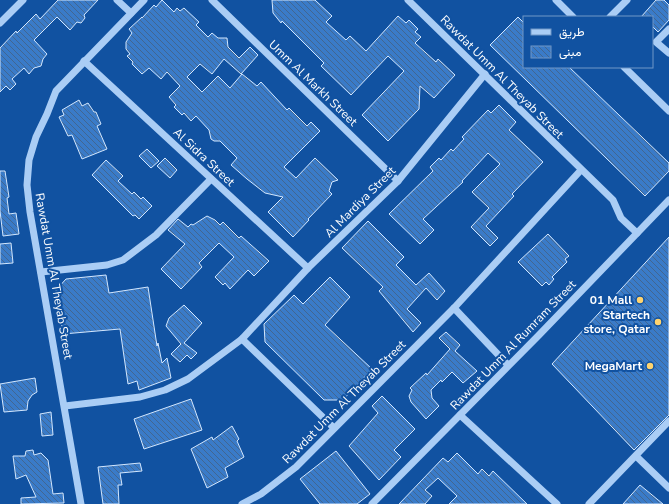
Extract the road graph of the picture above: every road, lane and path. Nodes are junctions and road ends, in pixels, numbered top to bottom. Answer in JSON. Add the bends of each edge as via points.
{"nodes":[{"id":1,"x":23,"y":0,"type":"edge"},
{"id":2,"x":117,"y":0,"type":"edge"},
{"id":3,"x":144,"y":0,"type":"edge"},
{"id":4,"x":212,"y":0,"type":"edge"},
{"id":5,"x":408,"y":0,"type":"edge"},
{"id":6,"x":556,"y":0,"type":"edge"},
{"id":7,"x":627,"y":0,"type":"edge"},
{"id":8,"x":131,"y":13,"type":"junction"},
{"id":9,"x":572,"y":16,"type":"edge"},
{"id":10,"x":611,"y":16,"type":"edge"},
{"id":11,"x":0,"y":23,"type":"edge"},
{"id":12,"x":669,"y":29,"type":"edge"},
{"id":13,"x":669,"y":53,"type":"edge"},
{"id":14,"x":84,"y":61,"type":"junction"},
{"id":15,"x":625,"y":68,"type":"edge"},
{"id":16,"x":485,"y":74,"type":"junction"},
{"id":17,"x":669,"y":111,"type":"edge"},
{"id":18,"x":581,"y":170,"type":"junction"},
{"id":19,"x":211,"y":179,"type":"junction"},
{"id":20,"x":398,"y":181,"type":"junction"},
{"id":21,"x":669,"y":200,"type":"edge"},
{"id":22,"x":637,"y":233,"type":"junction"},
{"id":23,"x":308,"y":268,"type":"junction"},
{"id":24,"x":41,"y":272,"type":"junction"},
{"id":25,"x":454,"y":308,"type":"junction"},
{"id":26,"x":242,"y":339,"type":"junction"},
{"id":27,"x":508,"y":365,"type":"junction"},
{"id":28,"x":64,"y":406,"type":"junction"},
{"id":29,"x":460,"y":415,"type":"junction"},
{"id":30,"x":669,"y":421,"type":"edge"},
{"id":31,"x":334,"y":428,"type":"junction"},
{"id":32,"x":636,"y":456,"type":"junction"},
{"id":33,"x":669,"y":488,"type":"edge"},
{"id":34,"x":81,"y":504,"type":"edge"},
{"id":35,"x":242,"y":504,"type":"edge"},
{"id":36,"x":372,"y":504,"type":"edge"},
{"id":37,"x":557,"y":504,"type":"edge"},
{"id":38,"x":589,"y":504,"type":"edge"}],
"edges":[{"from":1,"to":11,"type":"street"},
{"from":2,"to":8,"type":"street"},
{"from":3,"to":8,"type":"street","name":"Rawdat Umm Al Theyab Street"},
{"from":4,"to":20,"type":"street","name":"Umm Al Markh Street"},
{"from":5,"to":16,"type":"street","name":"Rawdat Umm Al Theyab Street"},
{"from":6,"to":9,"type":"street"},
{"from":7,"to":10,"type":"street"},
{"from":8,"to":14,"type":"street","name":"Rawdat Umm Al Theyab Street"},
{"from":12,"to":13,"type":"street","via":[[656,42]]},
{"from":14,"to":19,"type":"street","name":"Al Sidra Street"},
{"from":14,"to":24,"type":"street","name":"Rawdat Umm Al Theyab Street","via":[[56,91],[29,160],[27,184]]},
{"from":15,"to":17,"type":"street"},
{"from":16,"to":18,"type":"street","name":"Rawdat Umm Al Theyab Street"},
{"from":16,"to":20,"type":"street","name":"Al Mardiya Street"},
{"from":18,"to":22,"type":"street","name":"Rawdat Umm Al Theyab Street","via":[[613,200],[621,218]]},
{"from":18,"to":25,"type":"street","name":"Rawdat Umm Al Theyab Street"},
{"from":19,"to":23,"type":"street","name":"Al Sidra Street"},
{"from":19,"to":24,"type":"street","via":[[156,235],[123,260],[108,265]]},
{"from":20,"to":23,"type":"street","name":"Al Mardiya Street"},
{"from":21,"to":22,"type":"street","name":"Rawdat Umm Al Rumram Street"},
{"from":22,"to":27,"type":"street","name":"Rawdat Umm Al Rumram Street"},
{"from":23,"to":26,"type":"street","name":"Al Mardiya Street"},
{"from":24,"to":28,"type":"street","name":"Rawdat Umm Al Theyab Street"},
{"from":25,"to":27,"type":"street"},
{"from":25,"to":31,"type":"street","name":"Rawdat Umm Al Theyab Street"},
{"from":26,"to":28,"type":"street","name":"Al Mardiya Street","via":[[188,379],[165,390],[140,397]]},
{"from":26,"to":31,"type":"street"},
{"from":27,"to":29,"type":"street","name":"Rawdat Umm Al Rumram Street"},
{"from":28,"to":34,"type":"street","name":"Rawdat Umm Al Theyab Street"},
{"from":29,"to":36,"type":"street","name":"Rawdat Umm Al Rumram Street"},
{"from":29,"to":37,"type":"street"},
{"from":30,"to":32,"type":"street"},
{"from":31,"to":35,"type":"street","name":"Rawdat Umm Al Theyab Street","via":[[296,467],[261,494]]},
{"from":32,"to":33,"type":"street"},
{"from":32,"to":38,"type":"street"}]}
